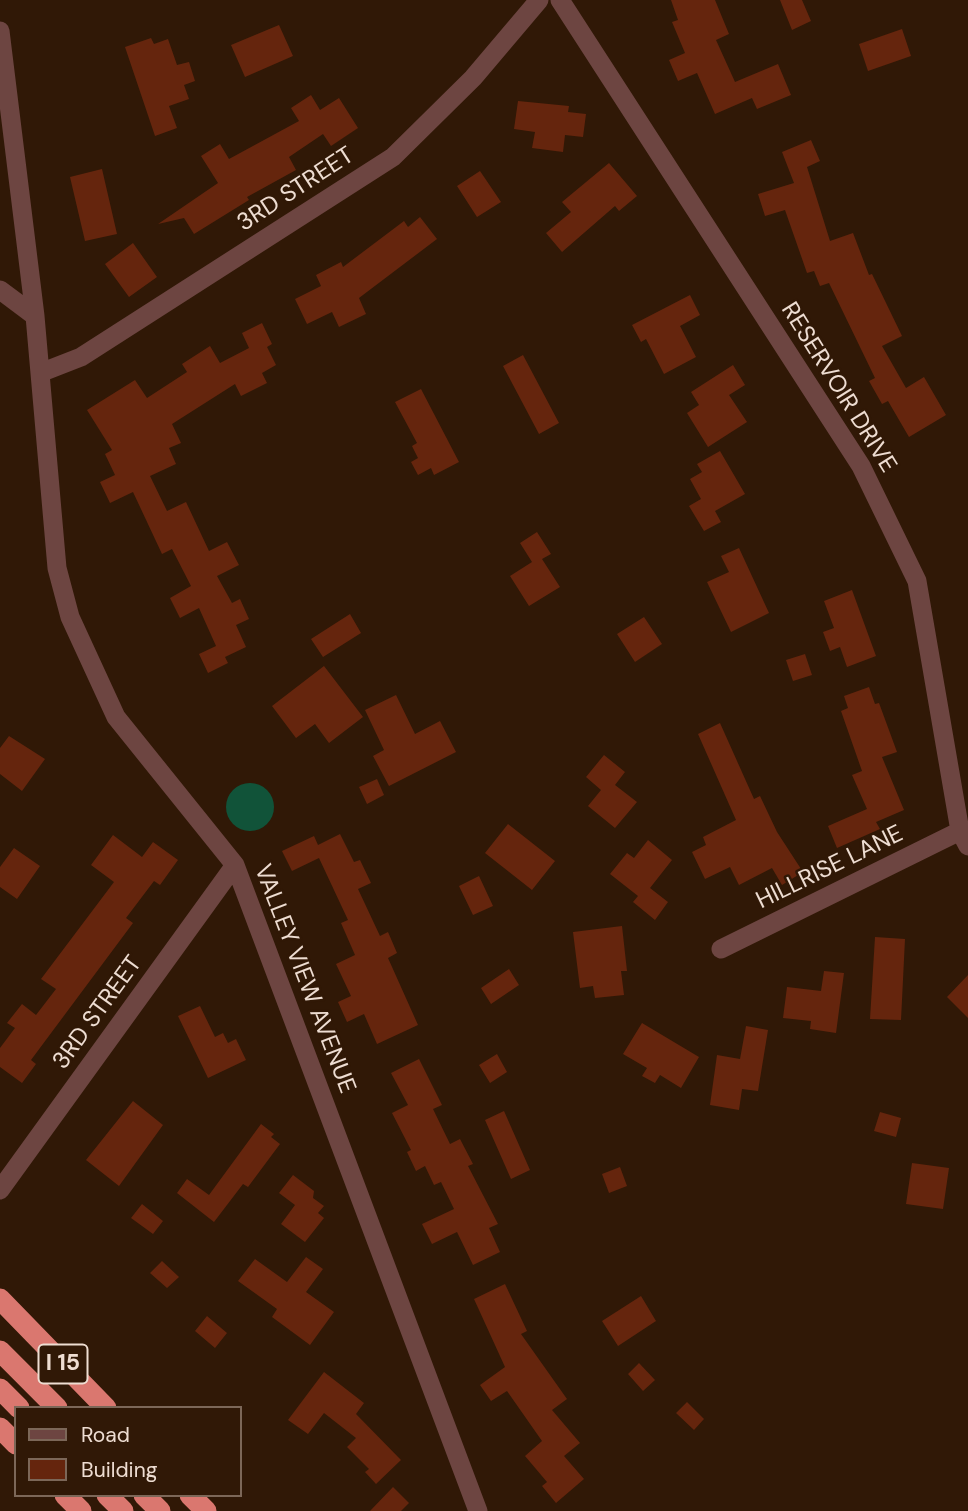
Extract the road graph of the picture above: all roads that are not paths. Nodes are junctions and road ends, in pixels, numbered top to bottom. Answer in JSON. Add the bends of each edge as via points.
{"nodes":[{"id":1,"x":539,"y":0,"type":"edge"},
{"id":2,"x":560,"y":0,"type":"edge"},
{"id":3,"x":0,"y":31,"type":"edge"},
{"id":4,"x":0,"y":290,"type":"edge"},
{"id":5,"x":35,"y":316,"type":"junction"},
{"id":6,"x":40,"y":373,"type":"junction"},
{"id":7,"x":964,"y":839,"type":"edge"},
{"id":8,"x":235,"y":865,"type":"junction"},
{"id":9,"x":721,"y":949,"type":"dead end"},
{"id":10,"x":0,"y":1190,"type":"edge"},
{"id":11,"x":0,"y":1299,"type":"edge"},
{"id":12,"x":0,"y":1351,"type":"edge"},
{"id":13,"x":0,"y":1389,"type":"edge"},
{"id":14,"x":17,"y":1406,"type":"edge"},
{"id":15,"x":55,"y":1406,"type":"edge"},
{"id":16,"x":104,"y":1406,"type":"edge"},
{"id":17,"x":0,"y":1428,"type":"edge"},
{"id":18,"x":14,"y":1442,"type":"edge"},
{"id":19,"x":67,"y":1497,"type":"edge"},
{"id":20,"x":109,"y":1497,"type":"edge"},
{"id":21,"x":146,"y":1497,"type":"edge"},
{"id":22,"x":192,"y":1497,"type":"edge"},
{"id":23,"x":80,"y":1511,"type":"edge"},
{"id":24,"x":123,"y":1511,"type":"edge"},
{"id":25,"x":160,"y":1511,"type":"edge"},
{"id":26,"x":206,"y":1511,"type":"edge"},
{"id":27,"x":478,"y":1511,"type":"edge"}],
"edges":[{"from":1,"to":6,"type":"street","name":"3RD STREET","via":[[473,78],[393,157],[81,357]]},
{"from":2,"to":7,"type":"street","name":"RESERVOIR DRIVE","via":[[861,466],[917,581]]},
{"from":3,"to":5,"type":"street","name":"VALLEY VIEW AVENUE"},
{"from":4,"to":5,"type":"street"},
{"from":5,"to":6,"type":"street","name":"VALLEY VIEW AVENUE"},
{"from":6,"to":8,"type":"street","name":"VALLEY VIEW AVENUE","via":[[57,568],[70,617],[116,717]]},
{"from":7,"to":9,"type":"street","name":"HILLRISE LANE"},
{"from":8,"to":10,"type":"street","name":"3RD STREET"},
{"from":8,"to":27,"type":"street","name":"VALLEY VIEW AVENUE"},
{"from":11,"to":16,"type":"highway","number":"I 15"},
{"from":12,"to":15,"type":"highway"},
{"from":13,"to":14,"type":"highway"},
{"from":17,"to":18,"type":"highway"},
{"from":19,"to":23,"type":"highway"},
{"from":20,"to":24,"type":"highway"},
{"from":21,"to":25,"type":"highway"},
{"from":22,"to":26,"type":"highway"}]}
